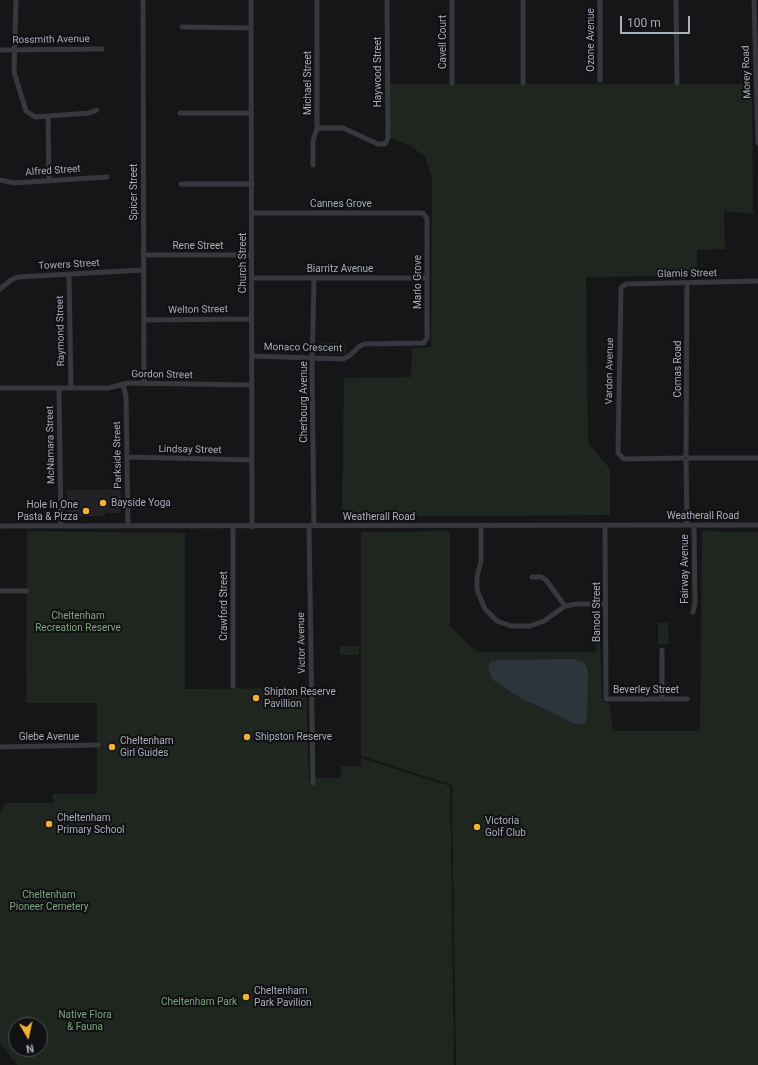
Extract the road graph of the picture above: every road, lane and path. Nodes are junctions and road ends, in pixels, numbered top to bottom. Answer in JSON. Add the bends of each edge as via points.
{"nodes":[{"id":1,"x":16,"y":0,"type":"edge"},
{"id":2,"x":143,"y":0,"type":"edge"},
{"id":3,"x":251,"y":0,"type":"edge"},
{"id":4,"x":317,"y":0,"type":"edge"},
{"id":5,"x":387,"y":0,"type":"edge"},
{"id":6,"x":452,"y":0,"type":"edge"},
{"id":7,"x":523,"y":0,"type":"edge"},
{"id":8,"x":600,"y":0,"type":"edge"},
{"id":9,"x":676,"y":0,"type":"edge"},
{"id":10,"x":754,"y":0,"type":"edge"},
{"id":11,"x":182,"y":27,"type":"dead end"},
{"id":12,"x":251,"y":28,"type":"junction"},
{"id":13,"x":102,"y":49,"type":"dead end"},
{"id":14,"x":0,"y":50,"type":"edge"},
{"id":15,"x":16,"y":50,"type":"junction"},
{"id":16,"x":600,"y":80,"type":"dead end"},
{"id":17,"x":523,"y":83,"type":"dead end"},
{"id":18,"x":677,"y":83,"type":"dead end"},
{"id":19,"x":452,"y":84,"type":"dead end"},
{"id":20,"x":97,"y":110,"type":"dead end"},
{"id":21,"x":180,"y":113,"type":"dead end"},
{"id":22,"x":251,"y":114,"type":"junction"},
{"id":23,"x":48,"y":116,"type":"junction"},
{"id":24,"x":758,"y":124,"type":"edge"},
{"id":25,"x":317,"y":128,"type":"junction"},
{"id":26,"x":758,"y":143,"type":"edge"},
{"id":27,"x":313,"y":165,"type":"dead end"},
{"id":28,"x":107,"y":177,"type":"dead end"},
{"id":29,"x":0,"y":180,"type":"edge"},
{"id":30,"x":49,"y":181,"type":"junction"},
{"id":31,"x":181,"y":184,"type":"dead end"},
{"id":32,"x":252,"y":184,"type":"junction"},
{"id":33,"x":252,"y":213,"type":"junction"},
{"id":34,"x":427,"y":218,"type":"joint"},
{"id":35,"x":144,"y":255,"type":"junction"},
{"id":36,"x":252,"y":255,"type":"junction"},
{"id":37,"x":143,"y":270,"type":"junction"},
{"id":38,"x":69,"y":274,"type":"junction"},
{"id":39,"x":252,"y":278,"type":"junction"},
{"id":40,"x":314,"y":278,"type":"junction"},
{"id":41,"x":427,"y":278,"type":"junction"},
{"id":42,"x":687,"y":283,"type":"junction"},
{"id":43,"x":758,"y":283,"type":"edge"},
{"id":44,"x":626,"y":284,"type":"joint"},
{"id":45,"x":0,"y":289,"type":"edge"},
{"id":46,"x":252,"y":319,"type":"junction"},
{"id":47,"x":144,"y":320,"type":"junction"},
{"id":48,"x":421,"y":344,"type":"joint"},
{"id":49,"x":252,"y":356,"type":"junction"},
{"id":50,"x":313,"y":359,"type":"junction"},
{"id":51,"x":123,"y":384,"type":"junction"},
{"id":52,"x":144,"y":384,"type":"junction"},
{"id":53,"x":252,"y":385,"type":"junction"},
{"id":54,"x":0,"y":388,"type":"edge"},
{"id":55,"x":59,"y":388,"type":"junction"},
{"id":56,"x":71,"y":388,"type":"junction"},
{"id":57,"x":127,"y":458,"type":"junction"},
{"id":58,"x":686,"y":458,"type":"junction"},
{"id":59,"x":758,"y":458,"type":"edge"},
{"id":60,"x":252,"y":460,"type":"junction"},
{"id":61,"x":481,"y":525,"type":"junction"},
{"id":62,"x":606,"y":525,"type":"junction"},
{"id":63,"x":687,"y":525,"type":"junction"},
{"id":64,"x":694,"y":525,"type":"junction"},
{"id":65,"x":758,"y":525,"type":"edge"},
{"id":66,"x":0,"y":526,"type":"edge"},
{"id":67,"x":61,"y":526,"type":"junction"},
{"id":68,"x":128,"y":526,"type":"junction"},
{"id":69,"x":252,"y":526,"type":"junction"},
{"id":70,"x":311,"y":526,"type":"junction"},
{"id":71,"x":233,"y":527,"type":"junction"},
{"id":72,"x":532,"y":577,"type":"dead end"},
{"id":73,"x":0,"y":591,"type":"edge"},
{"id":74,"x":26,"y":591,"type":"dead end"},
{"id":75,"x":605,"y":604,"type":"junction"},
{"id":76,"x":565,"y":606,"type":"junction"},
{"id":77,"x":693,"y":612,"type":"dead end"},
{"id":78,"x":662,"y":650,"type":"dead end"},
{"id":79,"x":233,"y":686,"type":"dead end"},
{"id":80,"x":606,"y":699,"type":"joint"},
{"id":81,"x":662,"y":699,"type":"junction"},
{"id":82,"x":687,"y":699,"type":"dead end"},
{"id":83,"x":98,"y":745,"type":"dead end"},
{"id":84,"x":0,"y":747,"type":"edge"},
{"id":85,"x":313,"y":783,"type":"dead end"}],
"edges":[{"from":1,"to":15,"type":"street"},
{"from":2,"to":35,"type":"street","name":"Spicer Street"},
{"from":3,"to":12,"type":"street","name":"Church Street"},
{"from":4,"to":25,"type":"street","name":"Michael Street"},
{"from":5,"to":25,"type":"street","name":"Haywood Street","via":[[388,138],[384,144],[378,144],[344,128]]},
{"from":6,"to":19,"type":"street","name":"Cavell Court"},
{"from":7,"to":17,"type":"street"},
{"from":8,"to":16,"type":"street","name":"Ozone Avenue"},
{"from":9,"to":18,"type":"street"},
{"from":10,"to":24,"type":"street","name":"Morey Road"},
{"from":11,"to":12,"type":"street"},
{"from":12,"to":22,"type":"street","name":"Church Street"},
{"from":13,"to":15,"type":"street","name":"Rossmith Avenue"},
{"from":14,"to":15,"type":"street","name":"Rossmith Avenue"},
{"from":15,"to":23,"type":"street","via":[[14,72],[26,112],[35,117]]},
{"from":20,"to":23,"type":"street","via":[[89,113]]},
{"from":21,"to":22,"type":"street"},
{"from":22,"to":32,"type":"street","name":"Church Street"},
{"from":23,"to":30,"type":"street"},
{"from":24,"to":26,"type":"street","name":"Morey Road"},
{"from":25,"to":27,"type":"street","name":"Michael Street","via":[[313,141]]},
{"from":28,"to":30,"type":"street","name":"Alfred Street"},
{"from":29,"to":30,"type":"street","name":"Alfred Street","via":[[14,183]]},
{"from":31,"to":32,"type":"street"},
{"from":32,"to":33,"type":"street","name":"Church Street"},
{"from":33,"to":34,"type":"street","name":"Cannes Grove","via":[[423,213]]},
{"from":33,"to":36,"type":"street","name":"Church Street"},
{"from":34,"to":41,"type":"street","name":"Marlo Grove"},
{"from":35,"to":36,"type":"street","name":"Rene Street"},
{"from":35,"to":37,"type":"street","name":"Spicer Street"},
{"from":36,"to":39,"type":"street","name":"Church Street"},
{"from":37,"to":38,"type":"street","name":"Towers Street"},
{"from":37,"to":47,"type":"street","name":"Spicer Street"},
{"from":38,"to":45,"type":"street","name":"Towers Street","via":[[16,278]]},
{"from":38,"to":56,"type":"street","name":"Raymond Street"},
{"from":39,"to":40,"type":"street","name":"Biarritz Avenue"},
{"from":39,"to":46,"type":"street","name":"Church Street"},
{"from":40,"to":41,"type":"street","name":"Biarritz Avenue"},
{"from":40,"to":50,"type":"street","name":"Cherbourg Avenue"},
{"from":41,"to":48,"type":"street","name":"Marlo Grove","via":[[427,338]]},
{"from":42,"to":43,"type":"street","name":"Glamis Street"},
{"from":42,"to":44,"type":"street","name":"Glamis Street"},
{"from":42,"to":58,"type":"street","name":"Comas Road"},
{"from":44,"to":58,"type":"street","name":"Vardon Avenue","via":[[620,290],[618,452],[624,459]]},
{"from":46,"to":47,"type":"street","name":"Welton Street"},
{"from":46,"to":49,"type":"street","name":"Church Street"},
{"from":47,"to":52,"type":"street","name":"Spicer Street"},
{"from":48,"to":50,"type":"street","name":"Monaco Crescent","via":[[365,344],[346,358]]},
{"from":49,"to":50,"type":"street","name":"Monaco Crescent"},
{"from":49,"to":53,"type":"street","name":"Church Street"},
{"from":50,"to":70,"type":"street","name":"Cherbourg Avenue"},
{"from":51,"to":52,"type":"street","name":"Gordon Street"},
{"from":51,"to":56,"type":"street","name":"Gordon Street","via":[[108,388]]},
{"from":51,"to":57,"type":"street","name":"Parkside Street","via":[[126,396]]},
{"from":52,"to":53,"type":"street","name":"Gordon Street"},
{"from":53,"to":60,"type":"street","name":"Church Street"},
{"from":54,"to":55,"type":"street","name":"Gordon Street"},
{"from":55,"to":56,"type":"street","name":"Gordon Street"},
{"from":55,"to":67,"type":"street","name":"McNamara Street"},
{"from":57,"to":60,"type":"street","name":"Lindsay Street"},
{"from":57,"to":68,"type":"street","name":"Parkside Street"},
{"from":58,"to":59,"type":"street"},
{"from":58,"to":63,"type":"street","name":"Comas Road"},
{"from":60,"to":69,"type":"street","name":"Church Street"},
{"from":61,"to":62,"type":"street","name":"Weatherall Road"},
{"from":61,"to":70,"type":"street","name":"Weatherall Road"},
{"from":61,"to":76,"type":"street","via":[[481,561],[476,585],[480,602],[491,615],[507,625],[525,627],[544,621]]},
{"from":62,"to":63,"type":"street","name":"Weatherall Road"},
{"from":62,"to":75,"type":"street","name":"Banool Street"},
{"from":63,"to":64,"type":"street","name":"Weatherall Road"},
{"from":64,"to":65,"type":"street","name":"Weatherall Road"},
{"from":64,"to":77,"type":"street","name":"Fairway Avenue"},
{"from":66,"to":67,"type":"street","name":"Weatherall Road"},
{"from":67,"to":68,"type":"street","name":"Weatherall Road"},
{"from":68,"to":71,"type":"street","name":"Weatherall Road"},
{"from":69,"to":70,"type":"street","name":"Weatherall Road"},
{"from":69,"to":71,"type":"street","name":"Weatherall Road"},
{"from":70,"to":85,"type":"street","name":"Victor Avenue"},
{"from":71,"to":79,"type":"street","name":"Crawford Street"},
{"from":72,"to":76,"type":"street","via":[[546,580]]},
{"from":73,"to":74,"type":"street"},
{"from":75,"to":76,"type":"street"},
{"from":75,"to":80,"type":"street","name":"Banool Street"},
{"from":78,"to":81,"type":"street"},
{"from":80,"to":81,"type":"street","name":"Beverley Street"},
{"from":81,"to":82,"type":"street","name":"Beverley Street"},
{"from":83,"to":84,"type":"street","name":"Glebe Avenue"}]}
